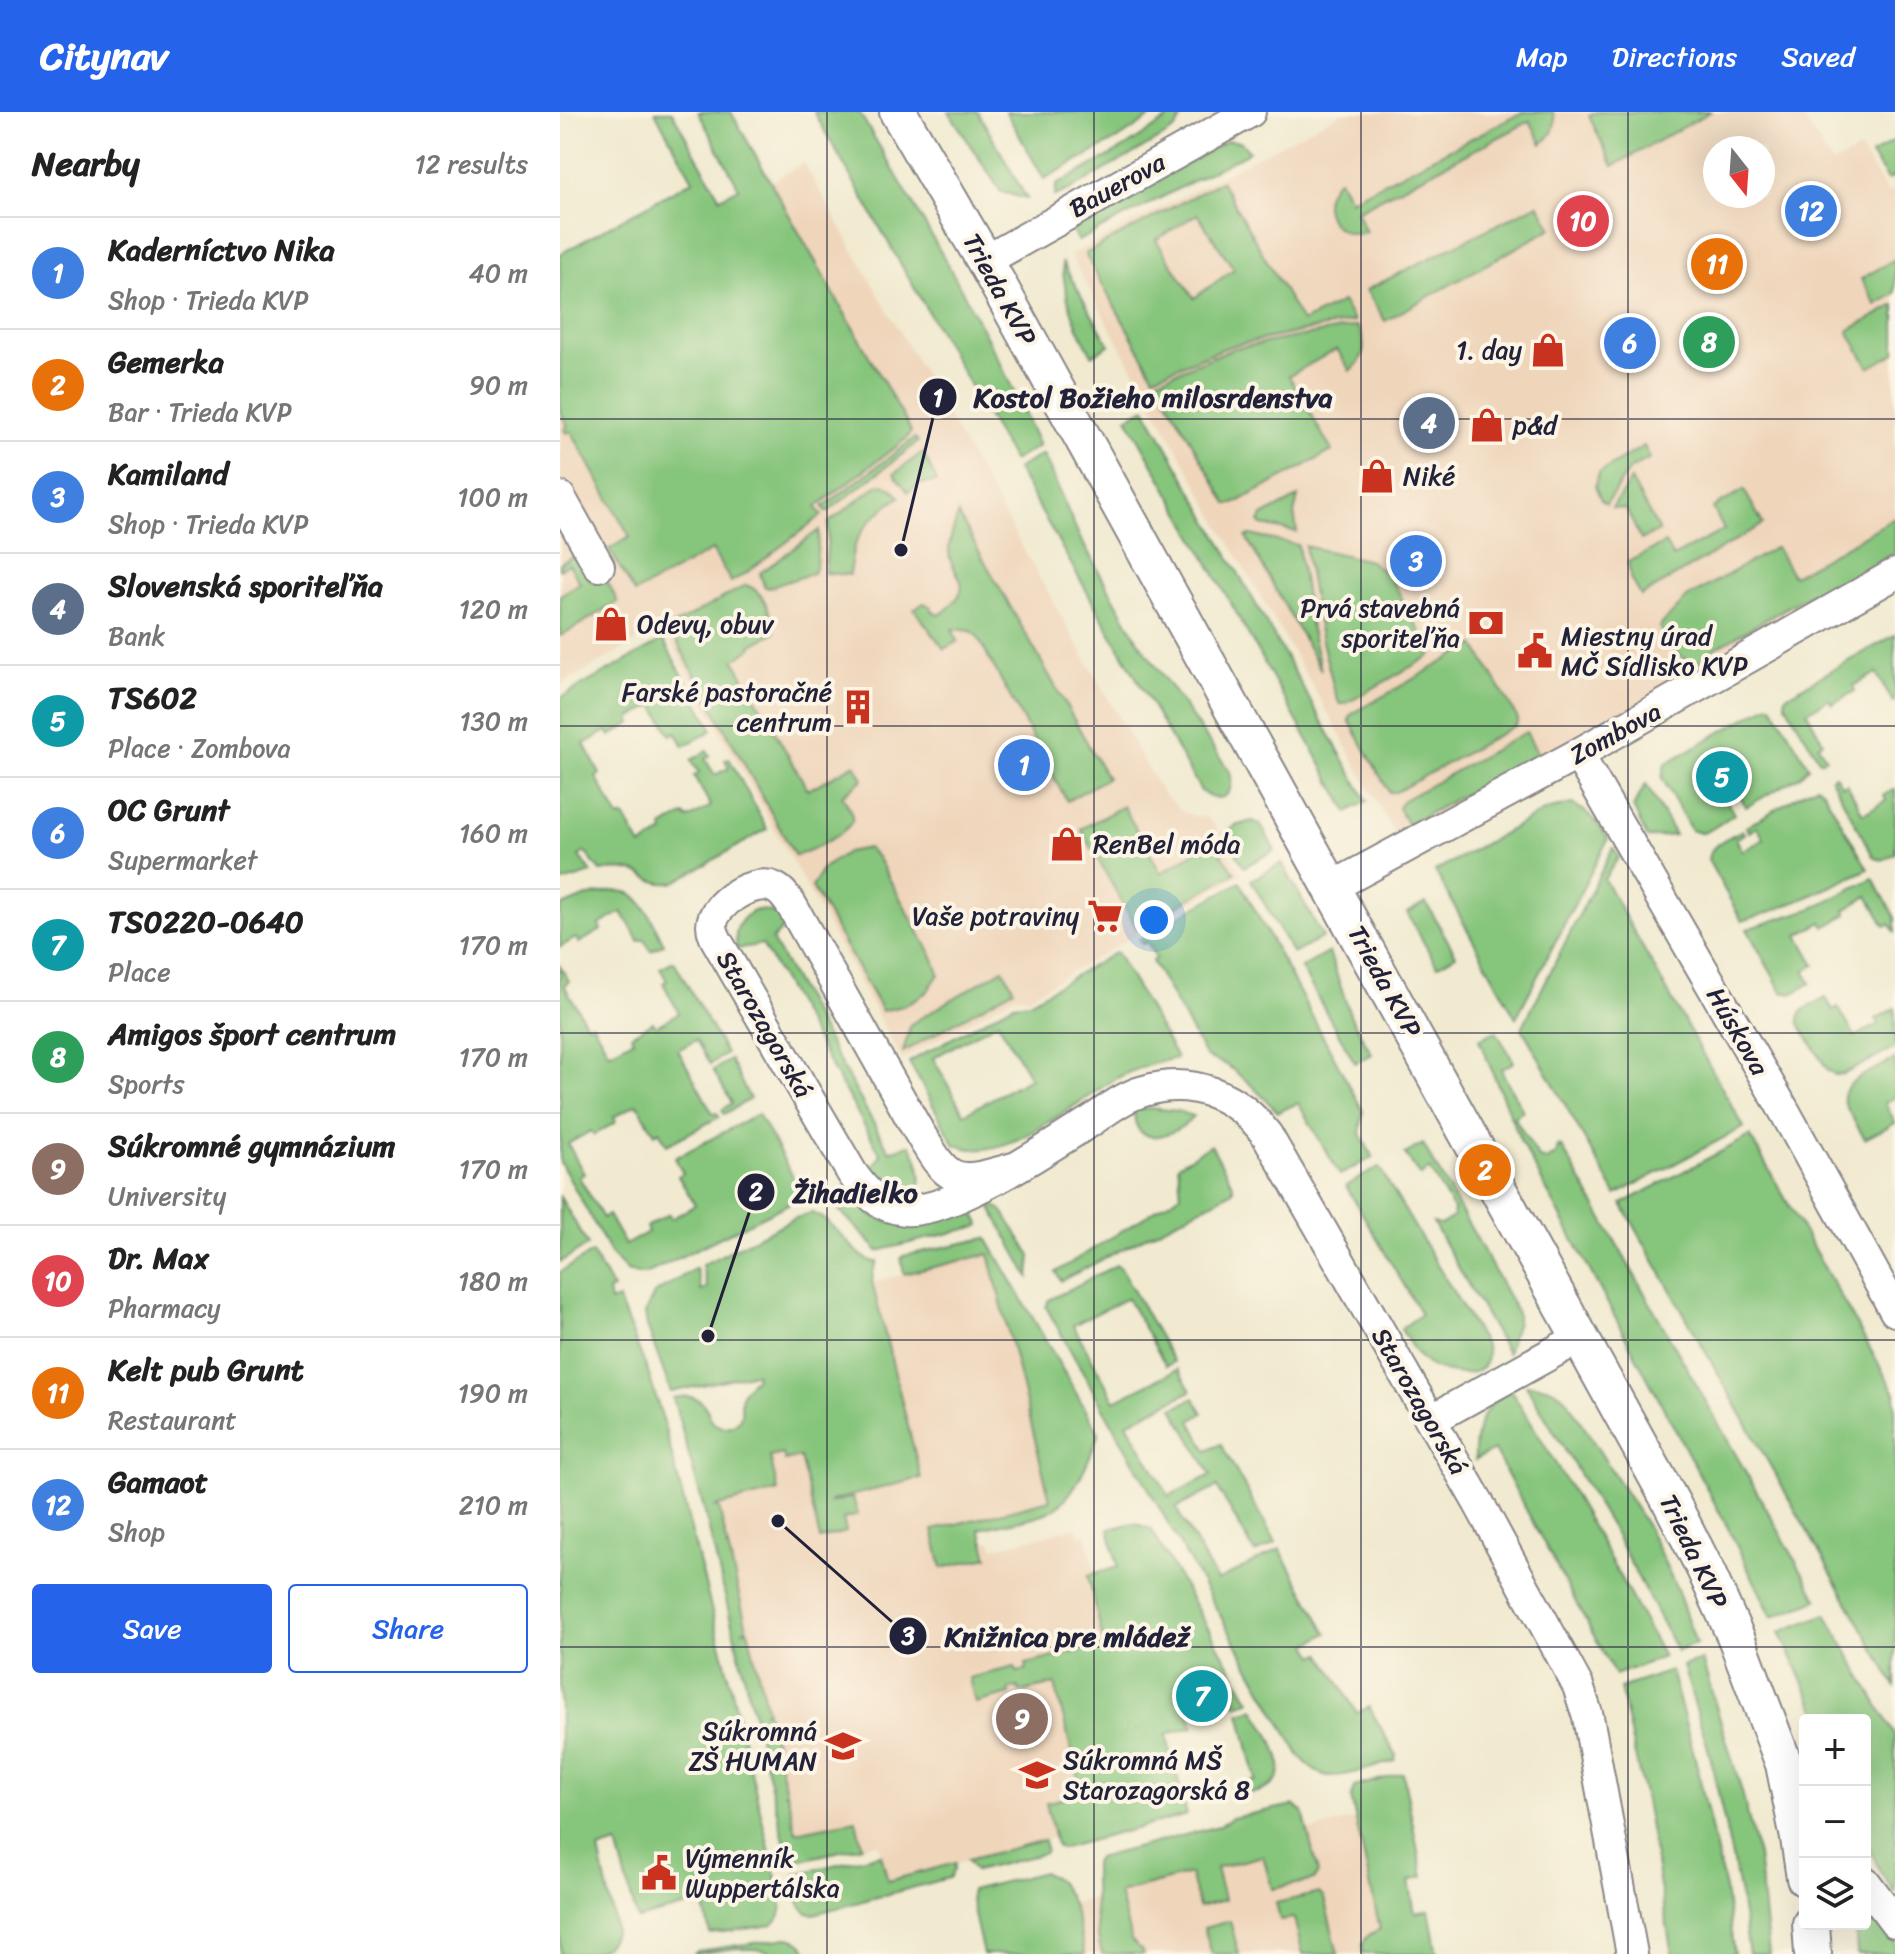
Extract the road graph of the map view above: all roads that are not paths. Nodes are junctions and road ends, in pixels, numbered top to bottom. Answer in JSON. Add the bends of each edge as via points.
{"nodes":[{"id":1,"x":898,"y":112,"type":"edge"},
{"id":2,"x":1239,"y":115,"type":"edge"},
{"id":3,"x":985,"y":261,"type":"junction"},
{"id":4,"x":560,"y":497,"type":"edge"},
{"id":5,"x":599,"y":566,"type":"dead end"},
{"id":6,"x":1895,"y":574,"type":"edge"},
{"id":7,"x":1578,"y":754,"type":"junction"},
{"id":8,"x":1332,"y":887,"type":"junction"},
{"id":9,"x":1013,"y":1168,"type":"junction"},
{"id":10,"x":1895,"y":1311,"type":"edge"},
{"id":11,"x":1581,"y":1337,"type":"junction"},
{"id":12,"x":1431,"y":1420,"type":"junction"},
{"id":13,"x":1784,"y":1764,"type":"junction"},
{"id":14,"x":1799,"y":1787,"type":"edge"},
{"id":15,"x":1802,"y":1858,"type":"edge"},
{"id":16,"x":1871,"y":1890,"type":"edge"},
{"id":17,"x":1895,"y":1922,"type":"edge"},
{"id":18,"x":1811,"y":1930,"type":"edge"},
{"id":19,"x":1632,"y":1954,"type":"edge"},
{"id":20,"x":1813,"y":1954,"type":"edge"}],
"edges":[{"from":1,"to":3,"type":"street","name":"Trieda KVP"},
{"from":2,"to":3,"type":"street","name":"Bauerova"},
{"from":3,"to":8,"type":"street","name":"Trieda KVP"},
{"from":4,"to":5,"type":"street"},
{"from":6,"to":7,"type":"street","name":"Zombova"},
{"from":7,"to":8,"type":"street","name":"Zombova"},
{"from":7,"to":10,"type":"street","name":"Húskova"},
{"from":8,"to":11,"type":"street","name":"Trieda KVP"},
{"from":9,"to":9,"type":"street","name":"Starozagorská","via":[[957,1198],[921,1209],[896,1208],[868,1194],[713,934],[715,912],[749,888],[775,888],[792,906],[945,1170],[965,1179]]},
{"from":9,"to":12,"type":"street","name":"Starozagorská","via":[[1141,1091],[1181,1086],[1226,1098],[1267,1135]]},
{"from":11,"to":12,"type":"street"},
{"from":11,"to":13,"type":"street","name":"Trieda KVP","via":[[1705,1569]]},
{"from":12,"to":19,"type":"street","name":"Starozagorská","via":[[1578,1686]]},
{"from":13,"to":14,"type":"street"},
{"from":13,"to":15,"type":"street","name":"Trieda KVP"},
{"from":16,"to":17,"type":"street"},
{"from":18,"to":20,"type":"street"}]}
